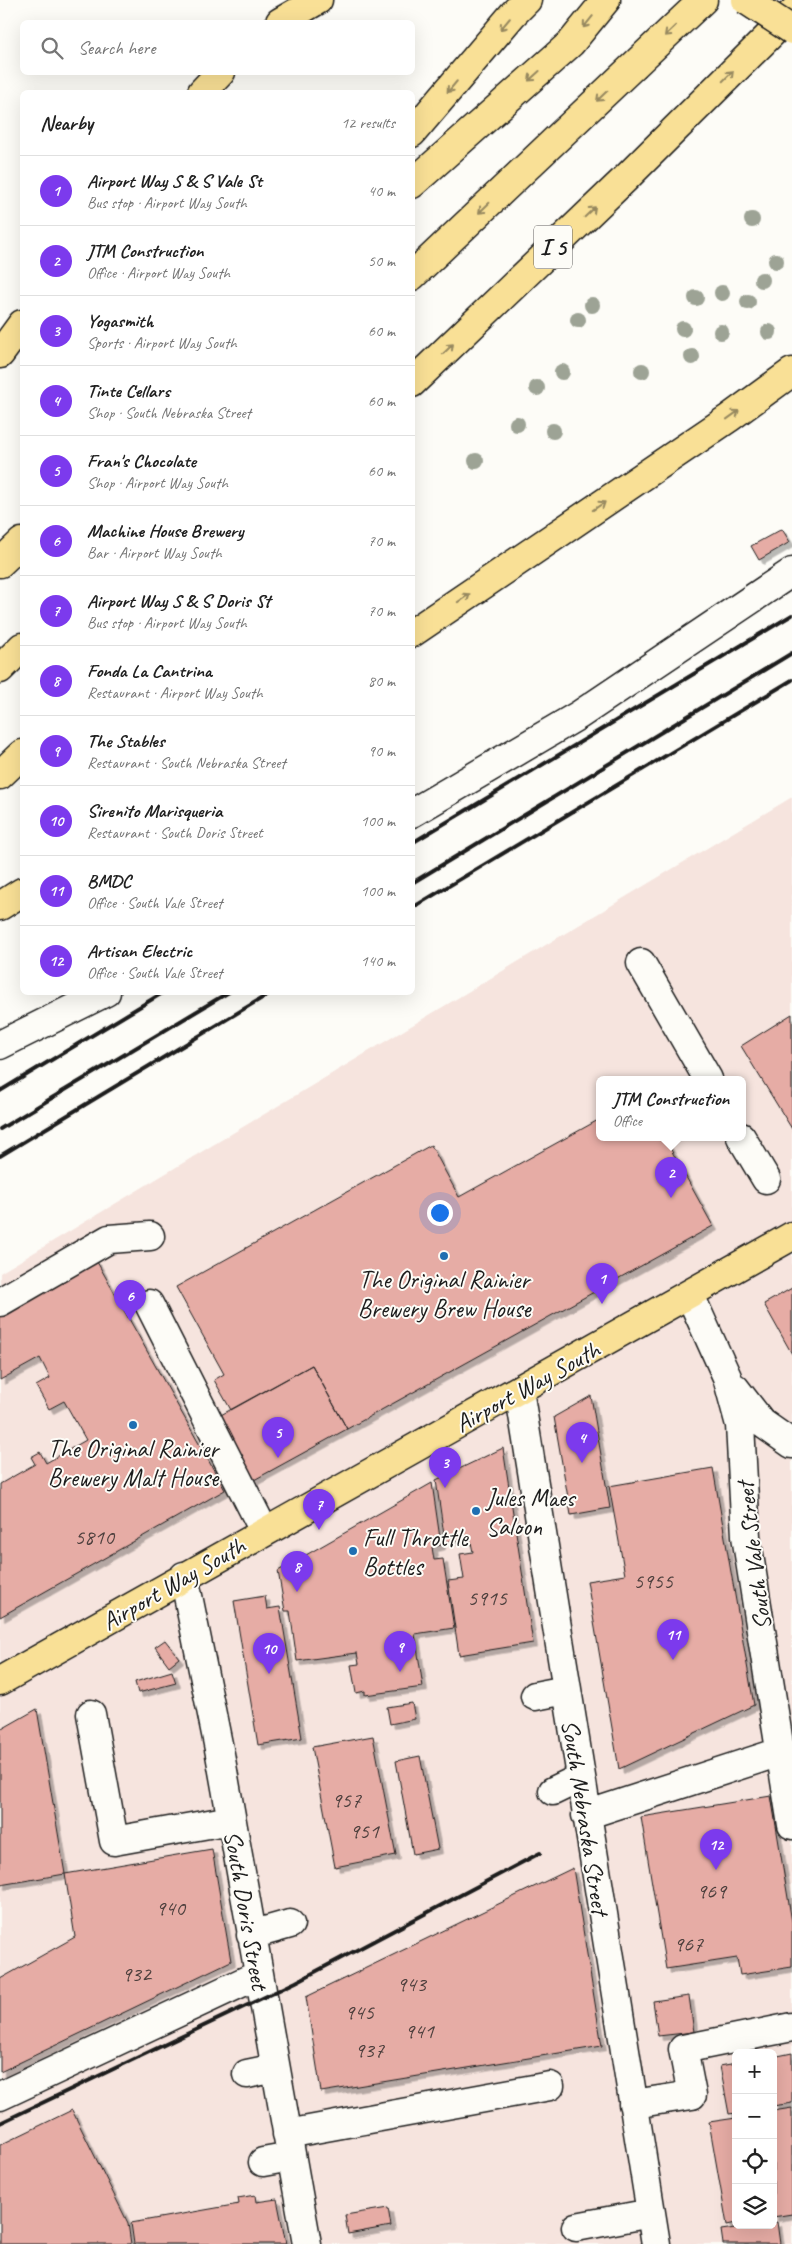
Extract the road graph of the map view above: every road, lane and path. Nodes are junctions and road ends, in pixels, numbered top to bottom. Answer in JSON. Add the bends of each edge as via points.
{"nodes":[{"id":1,"x":318,"y":0,"type":"edge"},
{"id":2,"x":527,"y":0,"type":"edge"},
{"id":3,"x":606,"y":0,"type":"edge"},
{"id":4,"x":703,"y":0,"type":"edge"},
{"id":5,"x":746,"y":0,"type":"edge"},
{"id":6,"x":792,"y":12,"type":"edge"},
{"id":7,"x":283,"y":20,"type":"edge"},
{"id":8,"x":792,"y":30,"type":"edge"},
{"id":9,"x":218,"y":75,"type":"edge"},
{"id":10,"x":204,"y":90,"type":"edge"},
{"id":11,"x":415,"y":129,"type":"edge"},
{"id":12,"x":415,"y":181,"type":"edge"},
{"id":13,"x":415,"y":273,"type":"edge"},
{"id":14,"x":20,"y":327,"type":"edge"},
{"id":15,"x":0,"y":354,"type":"edge"},
{"id":16,"x":792,"y":372,"type":"edge"},
{"id":17,"x":415,"y":380,"type":"edge"},
{"id":18,"x":20,"y":544,"type":"edge"},
{"id":19,"x":0,"y":563,"type":"edge"},
{"id":20,"x":792,"y":572,"type":"edge"},
{"id":21,"x":415,"y":631,"type":"edge"},
{"id":22,"x":20,"y":649,"type":"edge"},
{"id":23,"x":0,"y":669,"type":"edge"},
{"id":24,"x":20,"y":756,"type":"edge"},
{"id":25,"x":0,"y":775,"type":"edge"},
{"id":26,"x":415,"y":811,"type":"edge"},
{"id":27,"x":20,"y":893,"type":"edge"},
{"id":28,"x":0,"y":906,"type":"edge"},
{"id":29,"x":641,"y":963,"type":"dead end"},
{"id":30,"x":100,"y":995,"type":"edge"},
{"id":31,"x":0,"y":1045,"type":"edge"},
{"id":32,"x":706,"y":1076,"type":"edge"},
{"id":33,"x":743,"y":1141,"type":"edge"},
{"id":34,"x":766,"y":1179,"type":"dead end"},
{"id":35,"x":150,"y":1236,"type":"dead end"},
{"id":36,"x":792,"y":1236,"type":"edge"},
{"id":37,"x":690,"y":1294,"type":"junction"},
{"id":38,"x":0,"y":1302,"type":"edge"},
{"id":39,"x":150,"y":1304,"type":"dead end"},
{"id":40,"x":726,"y":1377,"type":"junction"},
{"id":41,"x":519,"y":1390,"type":"junction"},
{"id":42,"x":792,"y":1444,"type":"edge"},
{"id":43,"x":264,"y":1531,"type":"junction"},
{"id":44,"x":184,"y":1576,"type":"junction"},
{"id":45,"x":0,"y":1681,"type":"edge"},
{"id":46,"x":566,"y":1690,"type":"junction"},
{"id":47,"x":535,"y":1696,"type":"dead end"},
{"id":48,"x":91,"y":1714,"type":"dead end"},
{"id":49,"x":780,"y":1752,"type":"junction"},
{"id":50,"x":580,"y":1778,"type":"junction"},
{"id":51,"x":553,"y":1791,"type":"dead end"},
{"id":52,"x":586,"y":1815,"type":"junction"},
{"id":53,"x":231,"y":1820,"type":"junction"},
{"id":54,"x":792,"y":1825,"type":"edge"},
{"id":55,"x":290,"y":1924,"type":"dead end"},
{"id":56,"x":251,"y":1935,"type":"junction"},
{"id":57,"x":258,"y":1974,"type":"junction"},
{"id":58,"x":792,"y":2027,"type":"edge"},
{"id":59,"x":275,"y":2068,"type":"junction"},
{"id":60,"x":247,"y":2074,"type":"dead end"},
{"id":61,"x":550,"y":2086,"type":"dead end"},
{"id":62,"x":0,"y":2096,"type":"edge"},
{"id":63,"x":633,"y":2104,"type":"junction"},
{"id":64,"x":289,"y":2146,"type":"junction"},
{"id":65,"x":263,"y":2162,"type":"dead end"},
{"id":66,"x":651,"y":2213,"type":"junction"},
{"id":67,"x":576,"y":2227,"type":"dead end"},
{"id":68,"x":307,"y":2244,"type":"edge"},
{"id":69,"x":656,"y":2244,"type":"edge"}],
"edges":[{"from":1,"to":7,"type":"main road"},
{"from":2,"to":11,"type":"main road","one_way":true},
{"from":3,"to":12,"type":"main road","one_way":true,"via":[[570,43]]},
{"from":4,"to":13,"type":"main road","one_way":true},
{"from":5,"to":8,"type":"main road","bridge":true},
{"from":17,"to":6,"type":"main road","number":"I 5","one_way":true,"via":[[625,179]]},
{"from":9,"to":10,"type":"main road"},
{"from":14,"to":15,"type":"main road"},
{"from":21,"to":16,"type":"main road","one_way":true},
{"from":18,"to":19,"type":"main road"},
{"from":20,"to":26,"type":"street","via":[[579,715]]},
{"from":22,"to":23,"type":"main road"},
{"from":24,"to":25,"type":"main road"},
{"from":27,"to":28,"type":"main road"},
{"from":29,"to":32,"type":"street"},
{"from":30,"to":31,"type":"street"},
{"from":33,"to":34,"type":"street"},
{"from":35,"to":38,"type":"street","via":[[109,1239]]},
{"from":36,"to":37,"type":"main road","name":"Airport Way South"},
{"from":37,"to":40,"type":"street","name":"South Vale Street"},
{"from":37,"to":41,"type":"main road","name":"Airport Way South"},
{"from":39,"to":43,"type":"street"},
{"from":40,"to":42,"type":"street","via":[[762,1424]]},
{"from":40,"to":49,"type":"street","name":"South Vale Street","via":[[740,1425],[746,1536]]},
{"from":41,"to":43,"type":"main road","name":"Airport Way South"},
{"from":41,"to":46,"type":"street","name":"South Nebraska Street"},
{"from":43,"to":44,"type":"main road","name":"Airport Way South"},
{"from":44,"to":45,"type":"main road","name":"Airport Way South"},
{"from":44,"to":53,"type":"street","name":"South Doris Street"},
{"from":46,"to":47,"type":"street"},
{"from":46,"to":50,"type":"street","name":"South Nebraska Street"},
{"from":48,"to":53,"type":"street","via":[[114,1840]]},
{"from":49,"to":52,"type":"street"},
{"from":49,"to":54,"type":"street","name":"South Vale Street"},
{"from":50,"to":51,"type":"street"},
{"from":50,"to":52,"type":"street","name":"South Nebraska Street"},
{"from":52,"to":63,"type":"street","name":"South Nebraska Street"},
{"from":53,"to":56,"type":"street","name":"South Doris Street"},
{"from":55,"to":56,"type":"street"},
{"from":56,"to":57,"type":"street","name":"South Doris Street"},
{"from":57,"to":59,"type":"street","name":"South Doris Street"},
{"from":57,"to":62,"type":"street"},
{"from":58,"to":63,"type":"street","via":[[683,2049],[692,2095]]},
{"from":59,"to":60,"type":"street"},
{"from":59,"to":64,"type":"street","name":"South Doris Street"},
{"from":61,"to":64,"type":"street"},
{"from":63,"to":66,"type":"street","name":"South Nebraska Street"},
{"from":64,"to":65,"type":"street"},
{"from":64,"to":68,"type":"street","name":"South Doris Street"},
{"from":66,"to":67,"type":"street"},
{"from":66,"to":69,"type":"street","name":"South Nebraska Street"}]}
